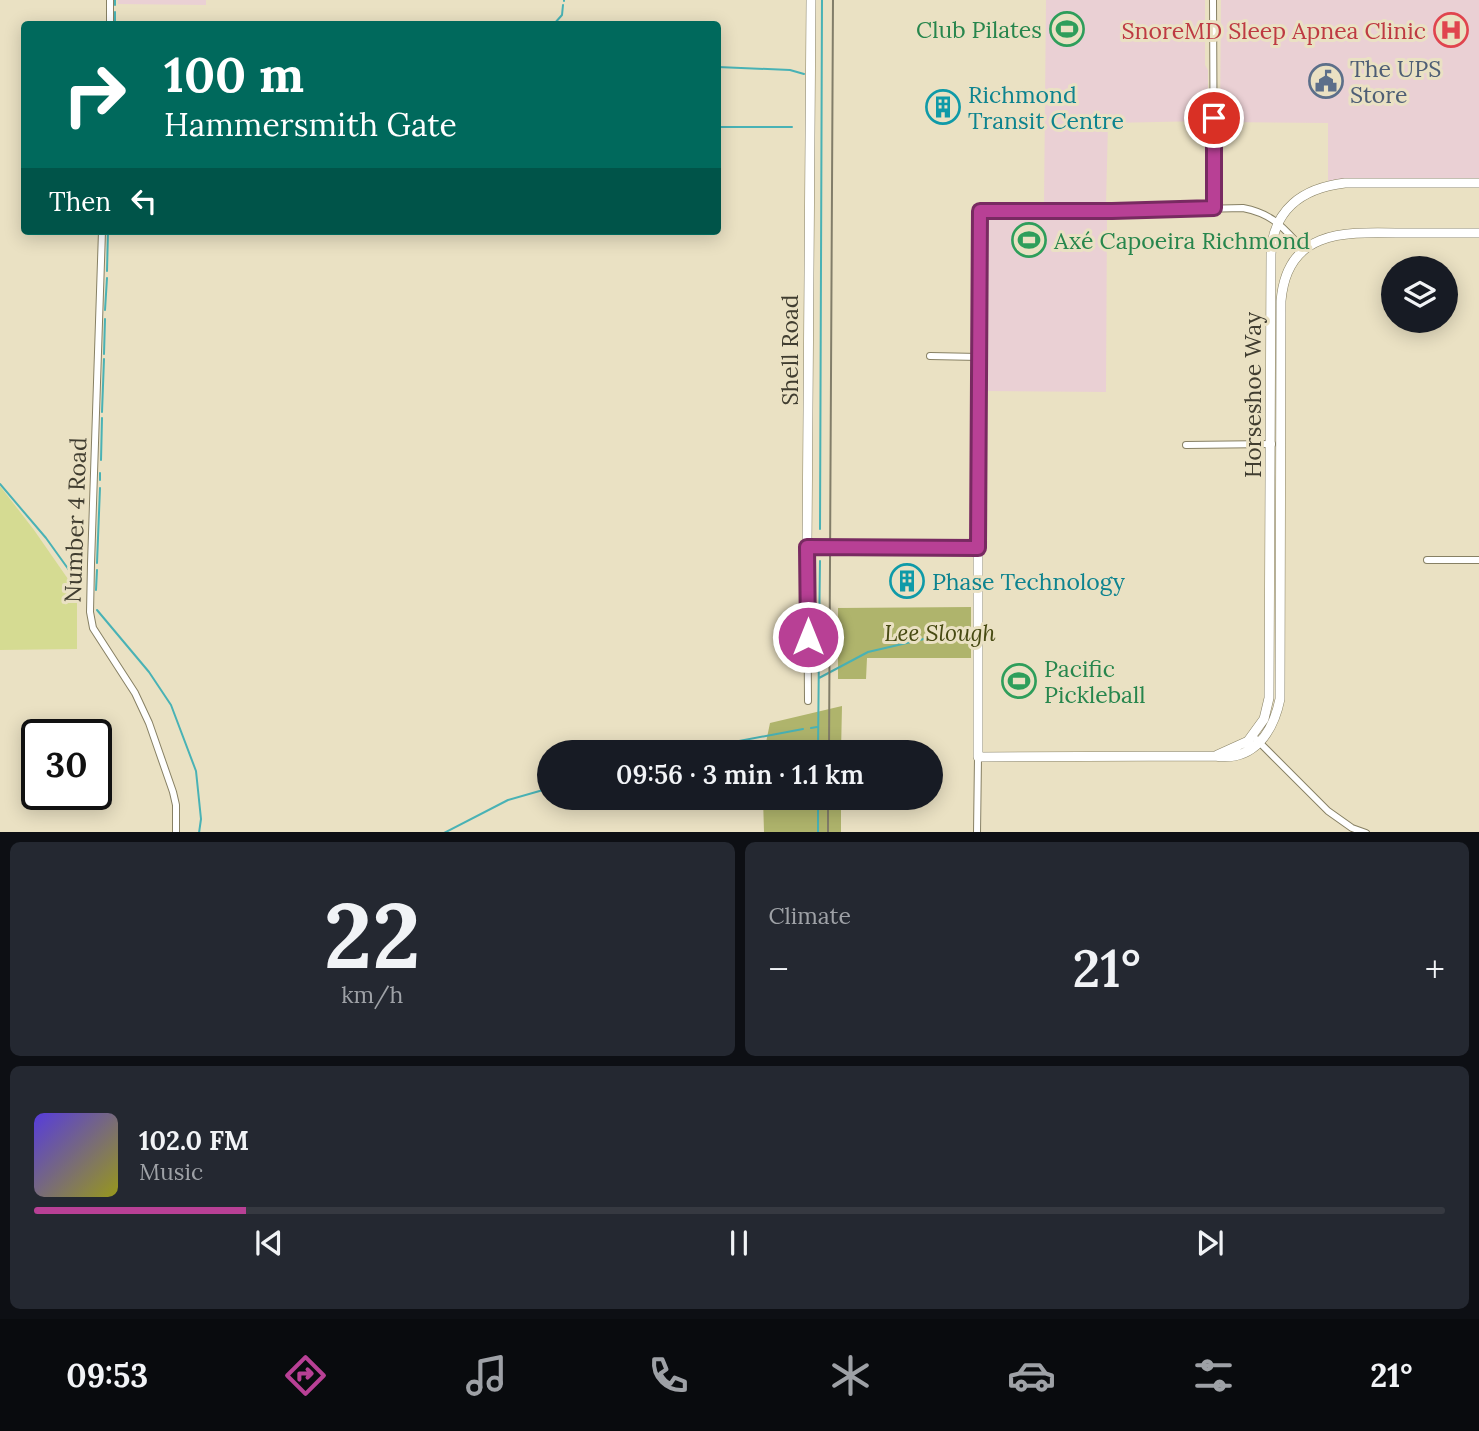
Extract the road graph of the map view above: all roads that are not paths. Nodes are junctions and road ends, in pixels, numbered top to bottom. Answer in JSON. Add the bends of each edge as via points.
{"nodes":[{"id":1,"x":110,"y":0,"type":"edge"},
{"id":2,"x":811,"y":0,"type":"edge"},
{"id":3,"x":1213,"y":0,"type":"edge"},
{"id":4,"x":110,"y":21,"type":"edge"},
{"id":5,"x":1479,"y":183,"type":"edge"},
{"id":6,"x":1214,"y":208,"type":"junction"},
{"id":7,"x":1278,"y":222,"type":"junction"},
{"id":8,"x":1479,"y":233,"type":"edge"},
{"id":9,"x":102,"y":235,"type":"edge"},
{"id":10,"x":1304,"y":250,"type":"junction"},
{"id":11,"x":1276,"y":315,"type":"junction"},
{"id":12,"x":930,"y":356,"type":"dead end"},
{"id":13,"x":979,"y":357,"type":"junction"},
{"id":14,"x":1275,"y":444,"type":"junction"},
{"id":15,"x":1186,"y":445,"type":"dead end"},
{"id":16,"x":807,"y":547,"type":"junction"},
{"id":17,"x":978,"y":548,"type":"junction"},
{"id":18,"x":1427,"y":560,"type":"dead end"},
{"id":19,"x":1479,"y":561,"type":"edge"},
{"id":20,"x":808,"y":701,"type":"dead end"},
{"id":21,"x":1257,"y":739,"type":"junction"},
{"id":22,"x":978,"y":757,"type":"junction"},
{"id":23,"x":176,"y":832,"type":"edge"},
{"id":24,"x":977,"y":832,"type":"edge"},
{"id":25,"x":1366,"y":832,"type":"edge"}],
"edges":[{"from":1,"to":4,"type":"street"},
{"from":2,"to":16,"type":"street","name":"Shell Road"},
{"from":3,"to":6,"type":"street"},
{"from":5,"to":7,"type":"street","via":[[1326,185],[1300,198]]},
{"from":6,"to":7,"type":"street","via":[[1247,209]]},
{"from":6,"to":13,"type":"street","via":[[980,211]]},
{"from":7,"to":10,"type":"street"},
{"from":7,"to":11,"type":"street","name":"Horseshoe Way","via":[[1271,245]]},
{"from":8,"to":10,"type":"street","via":[[1336,234]]},
{"from":9,"to":23,"type":"street","name":"Number 4 Road","via":[[90,619],[149,723],[173,792]]},
{"from":10,"to":11,"type":"street","name":"Horseshoe Way","via":[[1289,269]]},
{"from":11,"to":14,"type":"street","name":"Horseshoe Way"},
{"from":12,"to":13,"type":"street"},
{"from":13,"to":17,"type":"street"},
{"from":14,"to":15,"type":"street"},
{"from":14,"to":21,"type":"street","name":"Horseshoe Way","via":[[1280,699],[1275,719]]},
{"from":16,"to":17,"type":"street"},
{"from":16,"to":20,"type":"street","name":"Shell Road"},
{"from":17,"to":22,"type":"street"},
{"from":18,"to":19,"type":"street"},
{"from":21,"to":22,"type":"street","via":[[1215,756]]},
{"from":21,"to":25,"type":"street","via":[[1335,817]]},
{"from":22,"to":24,"type":"street"}]}
